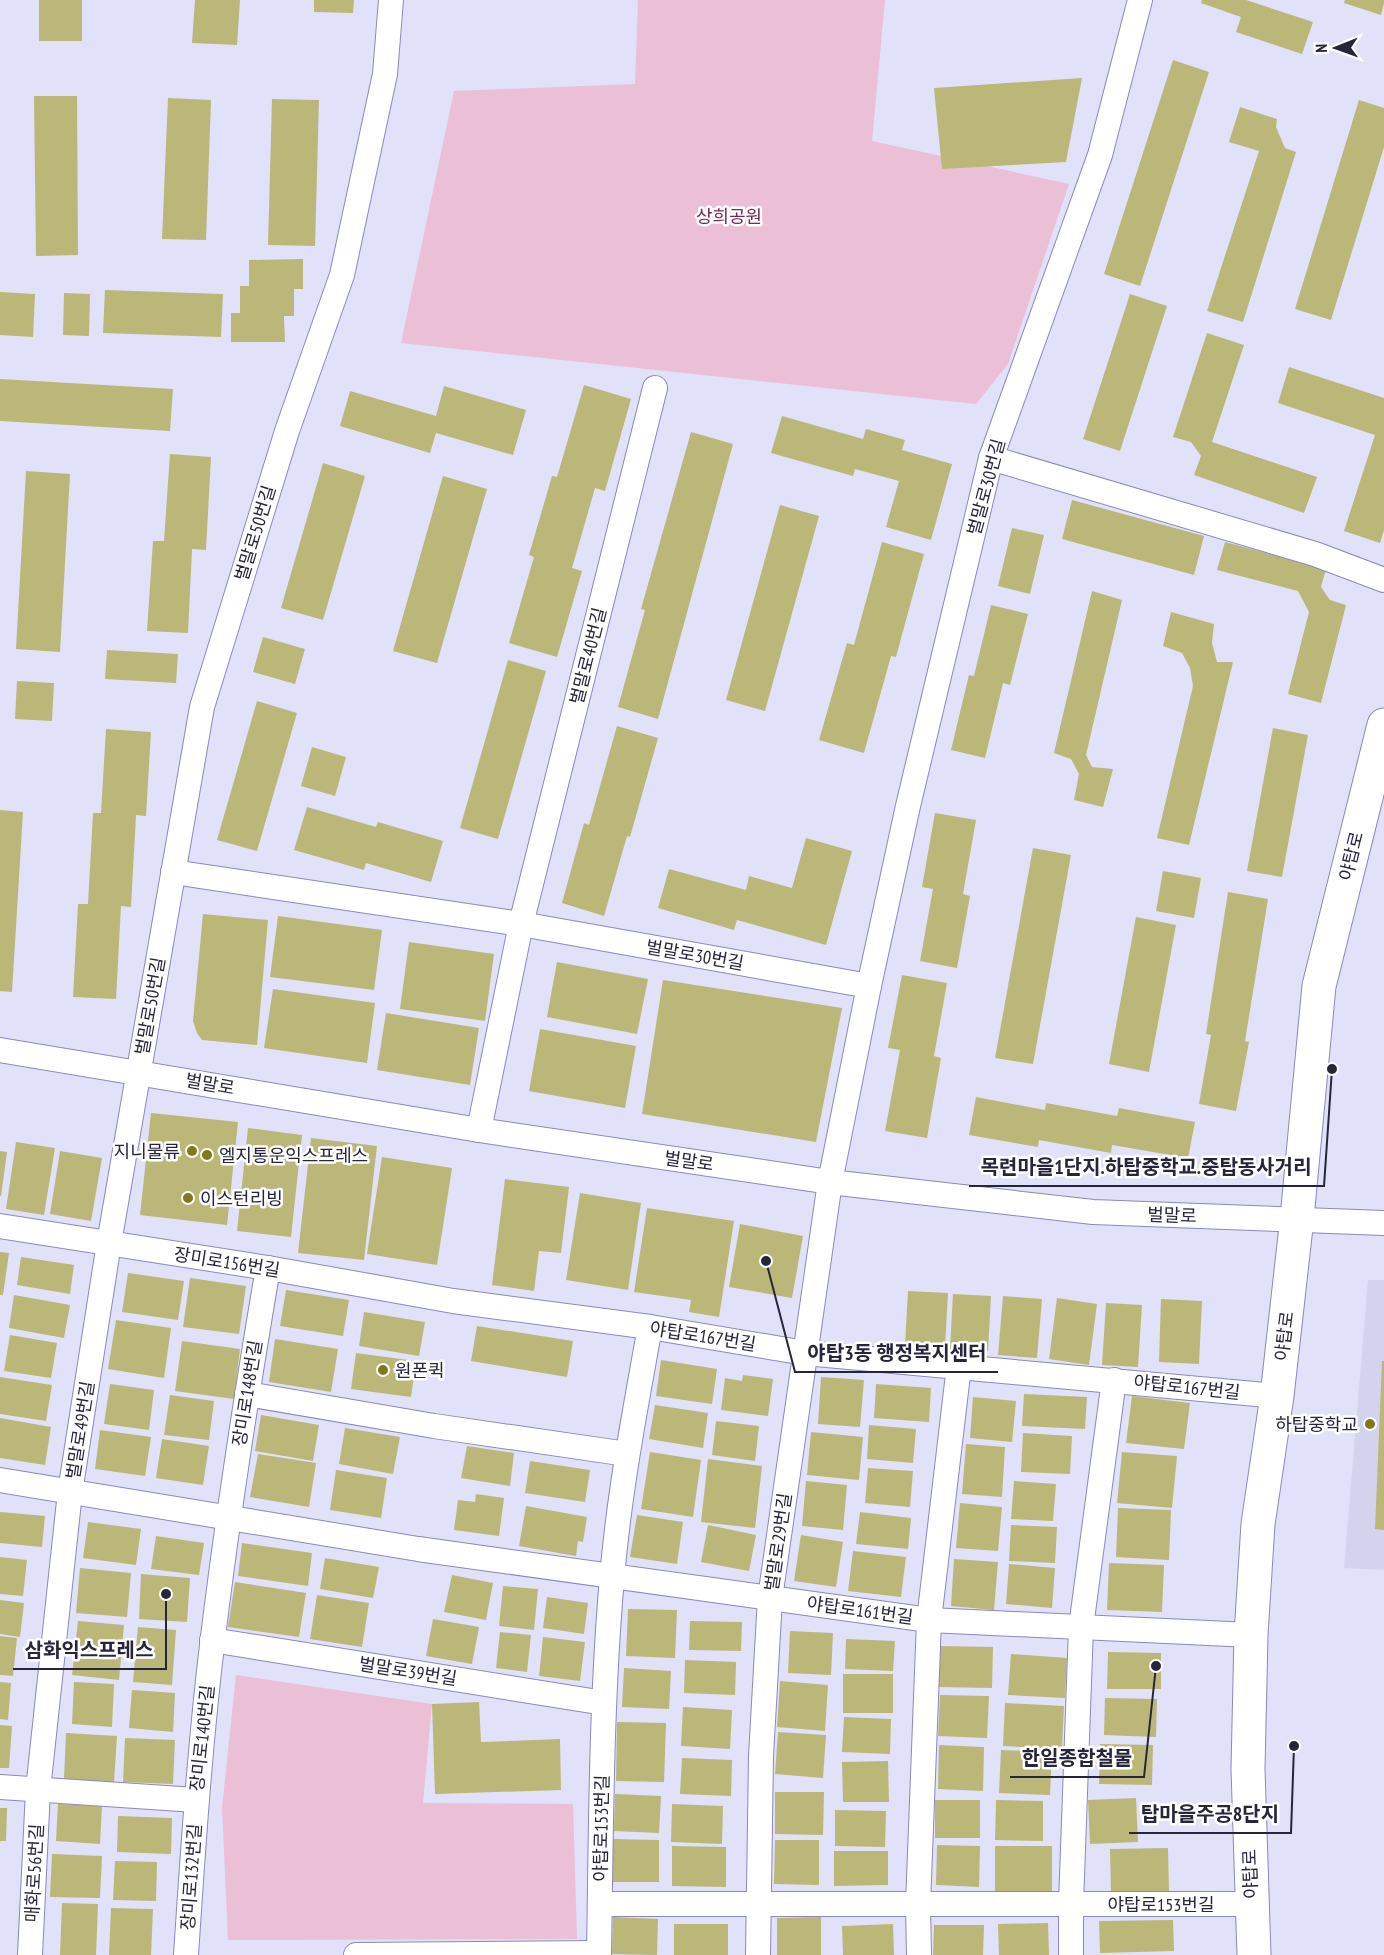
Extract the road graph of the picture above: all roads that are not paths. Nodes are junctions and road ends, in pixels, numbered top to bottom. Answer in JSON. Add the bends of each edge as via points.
{"nodes":[{"id":1,"x":391,"y":0,"type":"edge"},
{"id":2,"x":1140,"y":0,"type":"edge"},
{"id":3,"x":655,"y":388,"type":"dead end"},
{"id":4,"x":991,"y":458,"type":"junction"},
{"id":5,"x":1384,"y":580,"type":"edge"},
{"id":6,"x":1384,"y":725,"type":"edge"},
{"id":7,"x":173,"y":872,"type":"junction"},
{"id":8,"x":521,"y":924,"type":"junction"},
{"id":9,"x":869,"y":986,"type":"junction"},
{"id":10,"x":0,"y":1050,"type":"edge"},
{"id":11,"x":138,"y":1071,"type":"junction"},
{"id":12,"x":479,"y":1130,"type":"junction"},
{"id":13,"x":831,"y":1182,"type":"junction"},
{"id":14,"x":1298,"y":1218,"type":"junction"},
{"id":15,"x":1384,"y":1223,"type":"edge"},
{"id":16,"x":0,"y":1226,"type":"edge"},
{"id":17,"x":109,"y":1243,"type":"junction"},
{"id":18,"x":268,"y":1268,"type":"junction"},
{"id":19,"x":453,"y":1301,"type":"joint"},
{"id":20,"x":650,"y":1327,"type":"junction"},
{"id":21,"x":805,"y":1353,"type":"junction"},
{"id":22,"x":959,"y":1366,"type":"junction"},
{"id":23,"x":1114,"y":1380,"type":"junction"},
{"id":24,"x":247,"y":1394,"type":"junction"},
{"id":25,"x":1277,"y":1396,"type":"junction"},
{"id":26,"x":627,"y":1454,"type":"junction"},
{"id":27,"x":0,"y":1480,"type":"edge"},
{"id":28,"x":70,"y":1492,"type":"junction"},
{"id":29,"x":228,"y":1518,"type":"junction"},
{"id":30,"x":612,"y":1578,"type":"junction"},
{"id":31,"x":770,"y":1598,"type":"junction"},
{"id":32,"x":929,"y":1620,"type":"junction"},
{"id":33,"x":1081,"y":1627,"type":"junction"},
{"id":34,"x":1251,"y":1635,"type":"junction"},
{"id":35,"x":212,"y":1640,"type":"junction"},
{"id":36,"x":604,"y":1703,"type":"junction"},
{"id":37,"x":0,"y":1787,"type":"edge"},
{"id":38,"x":38,"y":1790,"type":"junction"},
{"id":39,"x":196,"y":1800,"type":"junction"},
{"id":40,"x":600,"y":1904,"type":"junction"},
{"id":41,"x":1071,"y":1904,"type":"junction"},
{"id":42,"x":1251,"y":1904,"type":"junction"},
{"id":43,"x":918,"y":1905,"type":"junction"},
{"id":44,"x":758,"y":1906,"type":"junction"},
{"id":45,"x":599,"y":1954,"type":"edge"},
{"id":46,"x":30,"y":1955,"type":"edge"},
{"id":47,"x":186,"y":1955,"type":"edge"},
{"id":48,"x":356,"y":1955,"type":"edge"},
{"id":49,"x":758,"y":1955,"type":"edge"},
{"id":50,"x":919,"y":1955,"type":"edge"},
{"id":51,"x":1071,"y":1955,"type":"edge"},
{"id":52,"x":1254,"y":1955,"type":"edge"}],
"edges":[{"from":1,"to":7,"type":"street","name":"벌말로50번길","via":[[385,74],[342,275],[287,431],[201,707]]},
{"from":2,"to":4,"type":"street","name":"벌말로30번길","via":[[1100,155]]},
{"from":3,"to":8,"type":"street","name":"벌말로40번길"},
{"from":4,"to":5,"type":"street","via":[[1315,554]]},
{"from":4,"to":9,"type":"street","name":"벌말로30번길"},
{"from":6,"to":14,"type":"street","name":"야탑로","via":[[1319,986]]},
{"from":7,"to":8,"type":"street"},
{"from":7,"to":11,"type":"street","name":"벌말로50번길"},
{"from":8,"to":9,"type":"street","name":"벌말로30번길"},
{"from":8,"to":12,"type":"street","name":"벌말로40번길"},
{"from":9,"to":13,"type":"street","name":"벌말로30번길"},
{"from":10,"to":11,"type":"street","name":"벌말로"},
{"from":11,"to":12,"type":"street","name":"벌말로"},
{"from":11,"to":17,"type":"street","name":"벌말로49번길"},
{"from":12,"to":13,"type":"street","name":"벌말로"},
{"from":13,"to":14,"type":"street","name":"벌말로","via":[[1093,1212]]},
{"from":13,"to":21,"type":"street","name":"벌말로29번길"},
{"from":14,"to":15,"type":"street","name":"벌말로"},
{"from":14,"to":25,"type":"street","name":"야탑로"},
{"from":16,"to":17,"type":"street","name":"장미로156번길"},
{"from":17,"to":18,"type":"street","name":"장미로156번길"},
{"from":17,"to":28,"type":"street","name":"벌말로49번길"},
{"from":18,"to":19,"type":"street","name":"장미로156번길"},
{"from":18,"to":24,"type":"street","name":"장미로148번길"},
{"from":19,"to":20,"type":"street","name":"야탑로167번길"},
{"from":20,"to":21,"type":"street","name":"야탑로167번길"},
{"from":20,"to":26,"type":"street"},
{"from":21,"to":22,"type":"street","name":"야탑로167번길"},
{"from":21,"to":31,"type":"street","name":"벌말로29번길"},
{"from":22,"to":23,"type":"street","name":"야탑로167번길"},
{"from":22,"to":32,"type":"street","name":"야탑로161번길"},
{"from":23,"to":25,"type":"street","name":"야탑로167번길"},
{"from":23,"to":33,"type":"street"},
{"from":24,"to":26,"type":"street"},
{"from":24,"to":29,"type":"street","name":"장미로148번길"},
{"from":25,"to":34,"type":"street","name":"야탑로","via":[[1258,1524]]},
{"from":26,"to":30,"type":"street"},
{"from":27,"to":28,"type":"street"},
{"from":28,"to":29,"type":"street"},
{"from":28,"to":38,"type":"street","name":"벌말로49번길"},
{"from":29,"to":30,"type":"street","name":"야탑로161번길"},
{"from":29,"to":35,"type":"street","name":"장미로140번길"},
{"from":30,"to":31,"type":"street","name":"야탑로161번길"},
{"from":30,"to":36,"type":"street","name":"야탑로153번길"},
{"from":31,"to":32,"type":"street","name":"야탑로161번길"},
{"from":31,"to":44,"type":"street","name":"벌말로29번길"},
{"from":32,"to":33,"type":"street","name":"야탑로161번길"},
{"from":32,"to":43,"type":"street"},
{"from":33,"to":34,"type":"street","name":"야탑로161번길"},
{"from":33,"to":41,"type":"street"},
{"from":34,"to":42,"type":"street","name":"야탑로"},
{"from":35,"to":36,"type":"street","name":"벌말로39번길"},
{"from":35,"to":39,"type":"street","name":"장미로140번길"},
{"from":36,"to":40,"type":"street","name":"야탑로153번길"},
{"from":37,"to":38,"type":"street","name":"장미로140번길"},
{"from":38,"to":39,"type":"street","name":"장미로140번길"},
{"from":38,"to":46,"type":"street","name":"매화로56번길"},
{"from":39,"to":47,"type":"street","name":"장미로132번길"},
{"from":40,"to":44,"type":"street","name":"야탑로153번길"},
{"from":40,"to":45,"type":"street"},
{"from":41,"to":42,"type":"street","name":"야탑로153번길"},
{"from":41,"to":43,"type":"street","name":"야탑로153번길"},
{"from":41,"to":51,"type":"street"},
{"from":42,"to":52,"type":"street","name":"야탑로"},
{"from":43,"to":44,"type":"street","name":"야탑로153번길"},
{"from":43,"to":50,"type":"street"},
{"from":44,"to":49,"type":"street","name":"벌말로29번길"},
{"from":45,"to":48,"type":"street"}]}
